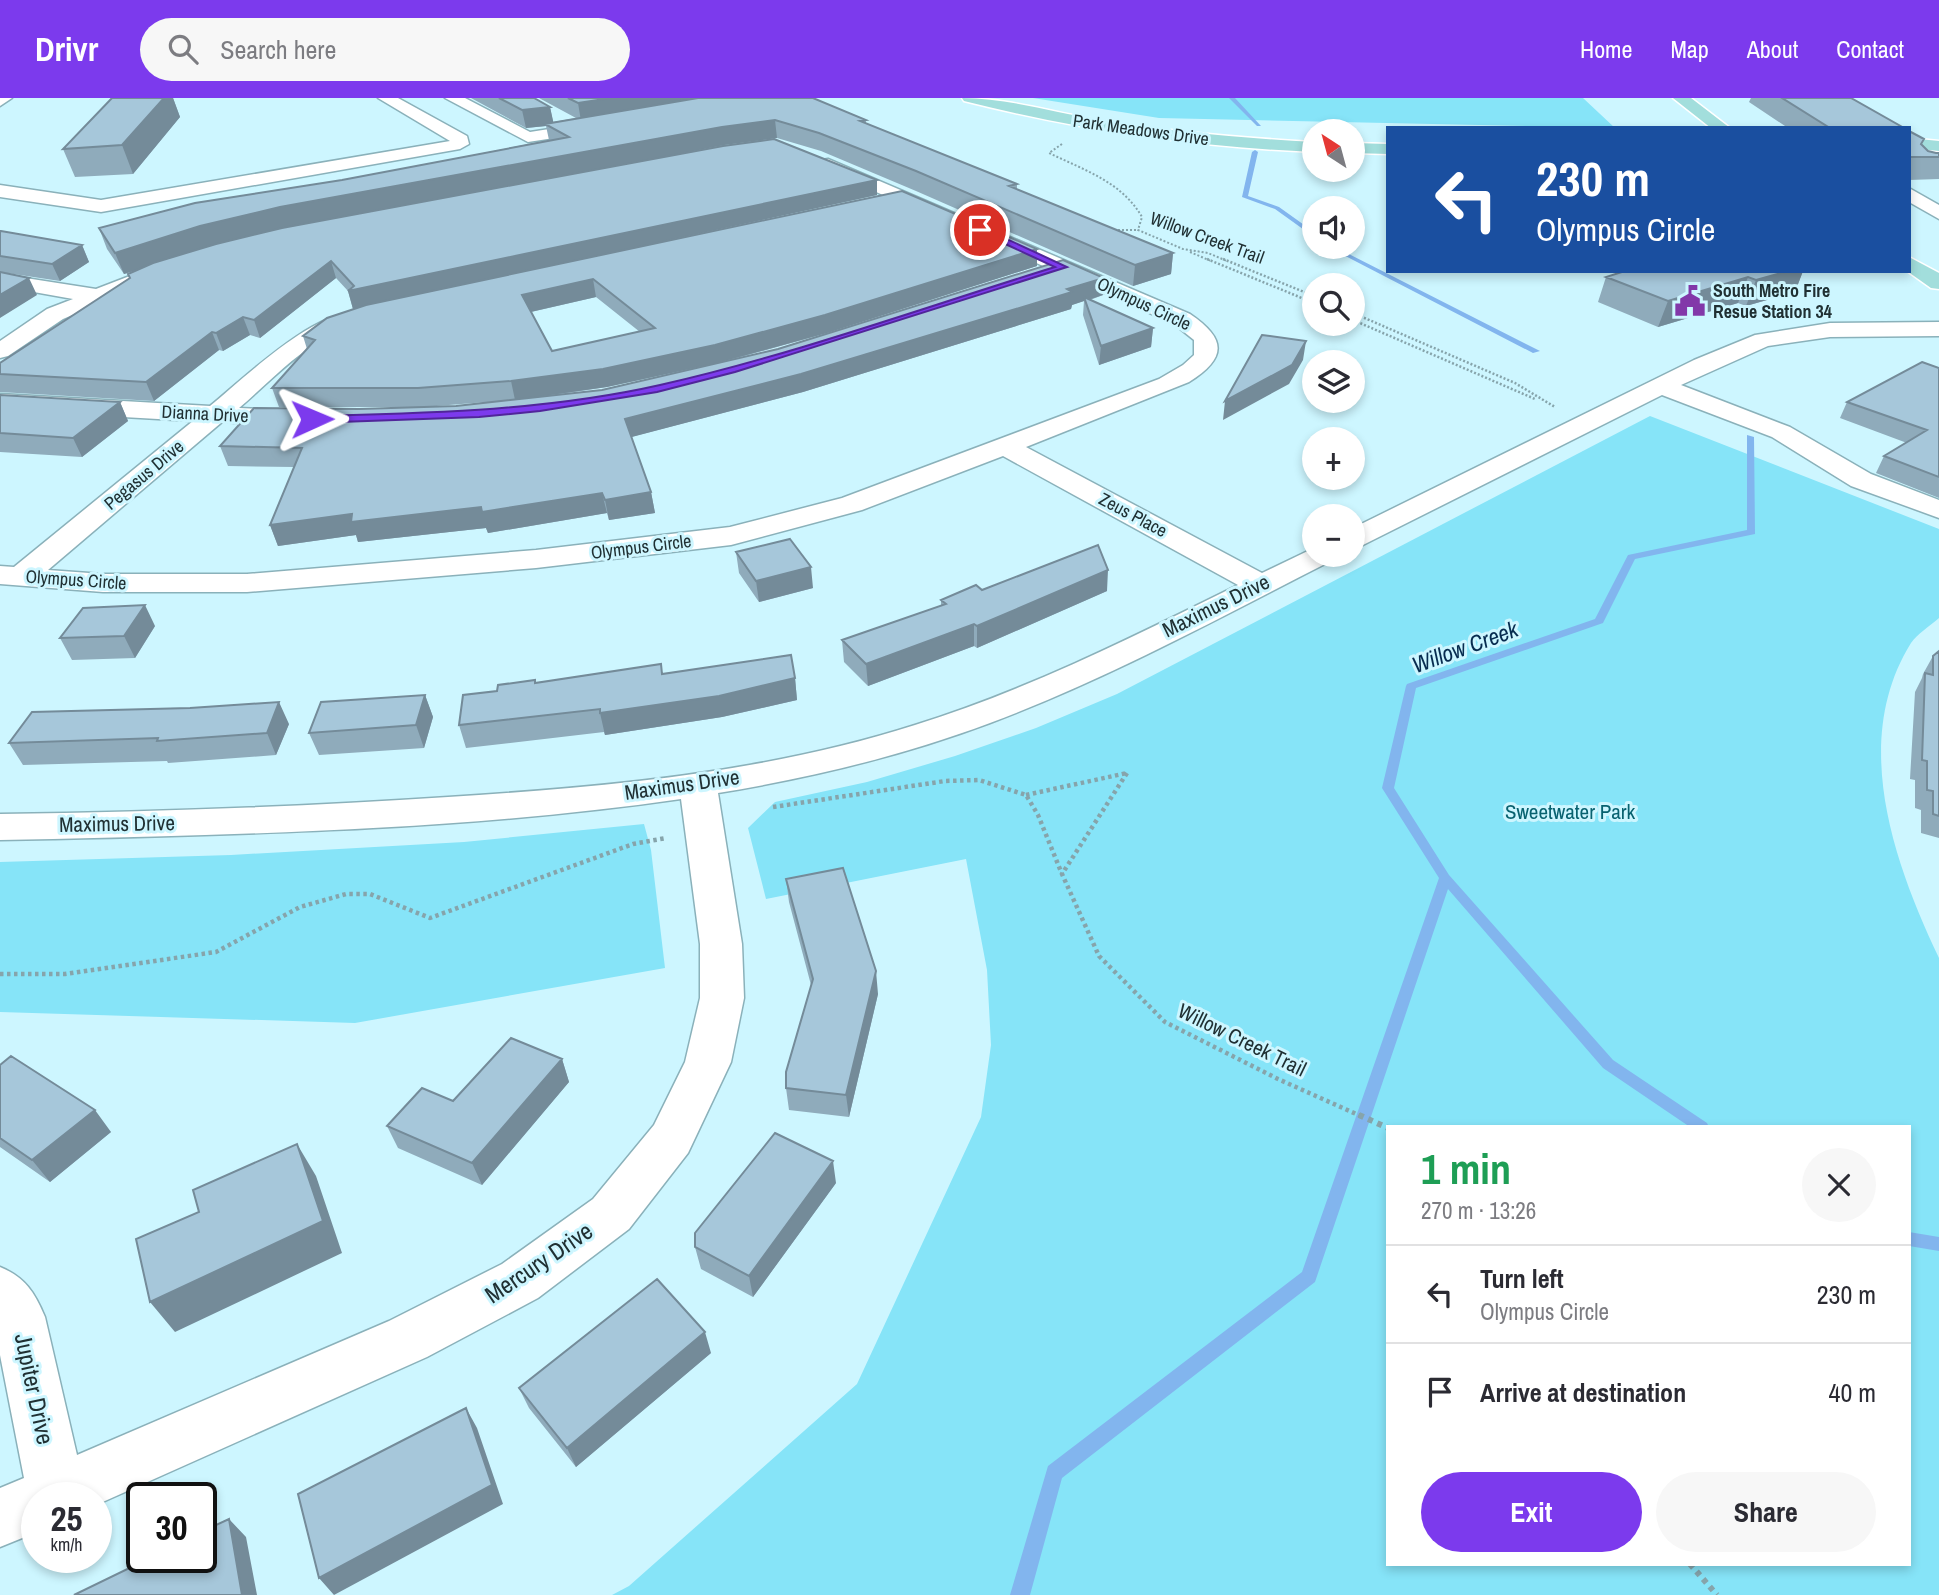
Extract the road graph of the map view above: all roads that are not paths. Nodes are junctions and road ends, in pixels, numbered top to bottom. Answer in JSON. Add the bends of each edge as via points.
{"nodes":[{"id":1,"x":386,"y":98,"type":"edge"},
{"id":2,"x":453,"y":98,"type":"edge"},
{"id":3,"x":970,"y":98,"type":"edge"},
{"id":4,"x":1009,"y":98,"type":"edge"},
{"id":5,"x":1681,"y":98,"type":"edge"},
{"id":6,"x":556,"y":117,"type":"dead end"},
{"id":7,"x":608,"y":117,"type":"edge"},
{"id":8,"x":1719,"y":126,"type":"edge"},
{"id":9,"x":580,"y":130,"type":"junction"},
{"id":10,"x":1939,"y":136,"type":"edge"},
{"id":11,"x":1302,"y":137,"type":"edge"},
{"id":12,"x":1365,"y":139,"type":"edge"},
{"id":13,"x":1386,"y":140,"type":"edge"},
{"id":14,"x":1914,"y":143,"type":"edge"},
{"id":15,"x":1302,"y":146,"type":"edge"},
{"id":16,"x":1939,"y":146,"type":"edge"},
{"id":17,"x":1365,"y":149,"type":"edge"},
{"id":18,"x":1386,"y":149,"type":"edge"},
{"id":19,"x":802,"y":154,"type":"edge"},
{"id":20,"x":0,"y":191,"type":"edge"},
{"id":21,"x":1939,"y":193,"type":"edge"},
{"id":22,"x":1911,"y":194,"type":"edge"},
{"id":23,"x":1911,"y":195,"type":"edge"},
{"id":24,"x":908,"y":197,"type":"junction"},
{"id":25,"x":867,"y":206,"type":"edge"},
{"id":26,"x":1939,"y":213,"type":"edge"},
{"id":27,"x":178,"y":264,"type":"edge"},
{"id":28,"x":1911,"y":264,"type":"edge"},
{"id":29,"x":1063,"y":267,"type":"junction"},
{"id":30,"x":1023,"y":279,"type":"edge"},
{"id":31,"x":0,"y":280,"type":"edge"},
{"id":32,"x":1939,"y":283,"type":"edge"},
{"id":33,"x":96,"y":296,"type":"junction"},
{"id":34,"x":378,"y":313,"type":"edge"},
{"id":35,"x":1939,"y":328,"type":"edge"},
{"id":36,"x":0,"y":351,"type":"edge"},
{"id":37,"x":1662,"y":386,"type":"junction"},
{"id":38,"x":0,"y":402,"type":"edge"},
{"id":39,"x":216,"y":416,"type":"junction"},
{"id":40,"x":325,"y":419,"type":"edge"},
{"id":41,"x":1004,"y":446,"type":"junction"},
{"id":42,"x":1939,"y":510,"type":"edge"},
{"id":43,"x":1365,"y":533,"type":"edge"},
{"id":44,"x":1302,"y":564,"type":"edge"},
{"id":45,"x":11,"y":575,"type":"edge"},
{"id":46,"x":1261,"y":585,"type":"junction"},
{"id":47,"x":701,"y":808,"type":"junction"},
{"id":48,"x":0,"y":827,"type":"edge"},
{"id":49,"x":0,"y":1291,"type":"edge"},
{"id":50,"x":44,"y":1482,"type":"edge"},
{"id":51,"x":82,"y":1482,"type":"edge"},
{"id":52,"x":21,"y":1509,"type":"edge"},
{"id":53,"x":0,"y":1518,"type":"edge"}],
"edges":[{"from":1,"to":20,"type":"street","via":[[461,140],[460,144],[101,206]]},
{"from":2,"to":9,"type":"street","via":[[522,136]]},
{"from":3,"to":15,"type":"main road","name":"Park Meadows Drive","via":[[1131,130]]},
{"from":4,"to":11,"type":"main road","name":"Park Meadows Drive","via":[[1161,125]]},
{"from":5,"to":8,"type":"main road"},
{"from":6,"to":9,"type":"street"},
{"from":7,"to":9,"type":"street"},
{"from":10,"to":14,"type":"main road"},
{"from":12,"to":13,"type":"main road"},
{"from":14,"to":16,"type":"main road"},
{"from":17,"to":18,"type":"main road"},
{"from":19,"to":24,"type":"street","name":"Olympus Circle"},
{"from":21,"to":22,"type":"street"},
{"from":23,"to":26,"type":"street"},
{"from":24,"to":25,"type":"street"},
{"from":24,"to":29,"type":"street","name":"Olympus Circle"},
{"from":27,"to":33,"type":"street"},
{"from":28,"to":32,"type":"main road"},
{"from":29,"to":30,"type":"street"},
{"from":29,"to":41,"type":"street","name":"Olympus Circle","via":[[1198,328],[1207,342],[1206,358],[1195,370],[1168,384]]},
{"from":31,"to":33,"type":"street"},
{"from":33,"to":36,"type":"street","via":[[55,314]]},
{"from":34,"to":39,"type":"street","name":"Pegasus Drive","via":[[342,321],[305,340]]},
{"from":35,"to":37,"type":"street","via":[[1830,330],[1763,340]]},
{"from":37,"to":42,"type":"street","via":[[1781,432],[1861,480]]},
{"from":37,"to":43,"type":"street"},
{"from":38,"to":39,"type":"street","name":"Dianna Drive"},
{"from":39,"to":40,"type":"street","name":"Dianna Drive"},
{"from":39,"to":45,"type":"street","name":"Pegasus Drive"},
{"from":41,"to":45,"type":"street","name":"Olympus Circle","via":[[852,503],[731,536],[671,545],[247,583],[103,583]]},
{"from":41,"to":46,"type":"street","name":"Zeus Place"},
{"from":44,"to":46,"type":"street","name":"Maximus Drive"},
{"from":46,"to":47,"type":"street","name":"Maximus Drive","via":[[1037,693],[926,733],[816,761]]},
{"from":47,"to":48,"type":"street","name":"Maximus Drive","via":[[520,805],[346,816]]},
{"from":47,"to":51,"type":"street","name":"Mercury Drive","via":[[721,944],[722,998],[708,1062],[671,1139],[611,1214],[520,1281],[408,1339]]},
{"from":49,"to":50,"type":"street","name":"Jupiter Drive","via":[[19,1317]]},
{"from":52,"to":53,"type":"street","name":"Mercury Drive"}]}
